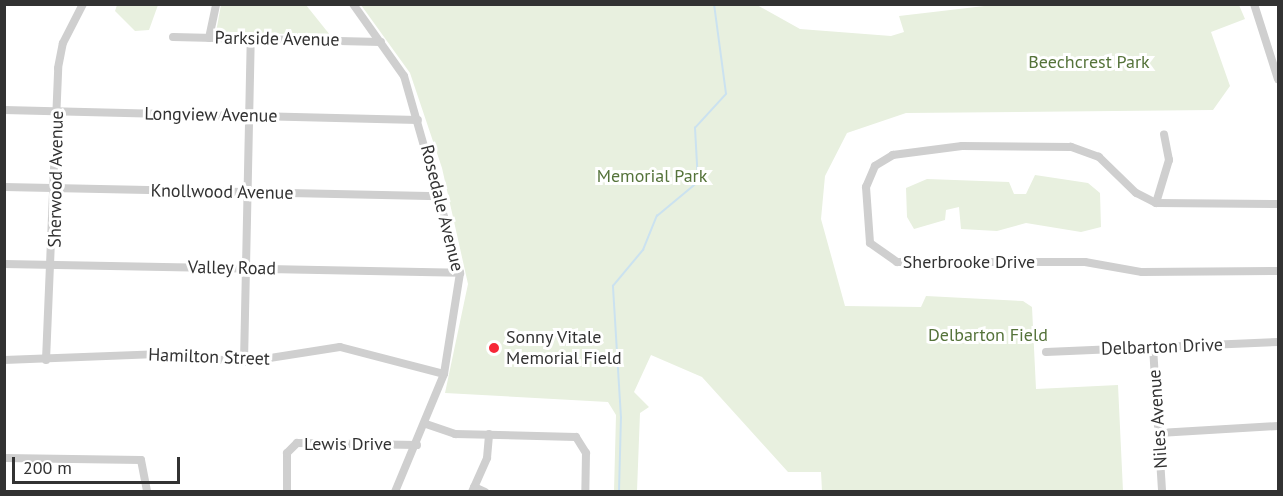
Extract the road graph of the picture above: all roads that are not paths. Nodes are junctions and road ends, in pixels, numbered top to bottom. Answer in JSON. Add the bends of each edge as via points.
{"nodes":[{"id":1,"x":83,"y":4,"type":"edge"},
{"id":2,"x":216,"y":4,"type":"edge"},
{"id":3,"x":353,"y":4,"type":"edge"},
{"id":4,"x":1254,"y":4,"type":"edge"},
{"id":5,"x":173,"y":37,"type":"dead end"},
{"id":6,"x":209,"y":38,"type":"junction"},
{"id":7,"x":251,"y":39,"type":"junction"},
{"id":8,"x":381,"y":42,"type":"junction"},
{"id":9,"x":1278,"y":79,"type":"edge"},
{"id":10,"x":4,"y":110,"type":"edge"},
{"id":11,"x":57,"y":111,"type":"junction"},
{"id":12,"x":249,"y":116,"type":"junction"},
{"id":13,"x":418,"y":120,"type":"junction"},
{"id":14,"x":1164,"y":135,"type":"dead end"},
{"id":15,"x":4,"y":187,"type":"edge"},
{"id":16,"x":56,"y":188,"type":"junction"},
{"id":17,"x":247,"y":192,"type":"junction"},
{"id":18,"x":441,"y":196,"type":"junction"},
{"id":19,"x":1156,"y":203,"type":"junction"},
{"id":20,"x":1278,"y":204,"type":"edge"},
{"id":21,"x":4,"y":264,"type":"edge"},
{"id":22,"x":54,"y":264,"type":"junction"},
{"id":23,"x":246,"y":268,"type":"junction"},
{"id":24,"x":1278,"y":271,"type":"edge"},
{"id":25,"x":460,"y":273,"type":"junction"},
{"id":26,"x":1278,"y":342,"type":"edge"},
{"id":27,"x":1153,"y":347,"type":"junction"},
{"id":28,"x":1046,"y":352,"type":"dead end"},
{"id":29,"x":4,"y":360,"type":"edge"},
{"id":30,"x":46,"y":360,"type":"junction"},
{"id":31,"x":244,"y":362,"type":"junction"},
{"id":32,"x":444,"y":374,"type":"junction"},
{"id":33,"x":426,"y":424,"type":"junction"},
{"id":34,"x":1278,"y":426,"type":"edge"},
{"id":35,"x":489,"y":434,"type":"junction"},
{"id":36,"x":1159,"y":434,"type":"junction"},
{"id":37,"x":417,"y":445,"type":"junction"},
{"id":38,"x":4,"y":458,"type":"edge"},
{"id":39,"x":473,"y":489,"type":"edge"},
{"id":40,"x":147,"y":492,"type":"edge"},
{"id":41,"x":286,"y":492,"type":"edge"},
{"id":42,"x":395,"y":492,"type":"edge"},
{"id":43,"x":485,"y":492,"type":"edge"},
{"id":44,"x":585,"y":492,"type":"edge"},
{"id":45,"x":1162,"y":492,"type":"edge"}],
"edges":[{"from":1,"to":11,"type":"street","name":"Sherwood Avenue","via":[[60,53]]},
{"from":2,"to":6,"type":"street"},
{"from":3,"to":8,"type":"street","name":"Rosedale Avenue"},
{"from":4,"to":9,"type":"street"},
{"from":5,"to":6,"type":"street","name":"Parkside Avenue"},
{"from":6,"to":7,"type":"street","name":"Parkside Avenue"},
{"from":7,"to":8,"type":"street","name":"Parkside Avenue"},
{"from":7,"to":12,"type":"street"},
{"from":8,"to":13,"type":"street","name":"Rosedale Avenue","via":[[400,69]]},
{"from":10,"to":11,"type":"street","name":"Longview Avenue"},
{"from":11,"to":12,"type":"street","name":"Longview Avenue"},
{"from":11,"to":16,"type":"street","name":"Sherwood Avenue"},
{"from":12,"to":13,"type":"street","name":"Longview Avenue"},
{"from":12,"to":17,"type":"street"},
{"from":13,"to":18,"type":"street","name":"Rosedale Avenue"},
{"from":14,"to":19,"type":"street","via":[[1169,160]]},
{"from":15,"to":16,"type":"street","name":"Knollwood Avenue"},
{"from":16,"to":17,"type":"street","name":"Knollwood Avenue"},
{"from":16,"to":22,"type":"street","name":"Sherwood Avenue"},
{"from":17,"to":18,"type":"street","name":"Knollwood Avenue"},
{"from":17,"to":23,"type":"street"},
{"from":18,"to":25,"type":"street","name":"Rosedale Avenue"},
{"from":19,"to":20,"type":"street"},
{"from":19,"to":24,"type":"street","name":"Sherbrooke Drive","via":[[1136,193],[1099,157],[1071,147],[963,146],[894,155],[874,166],[866,187],[870,243],[897,262],[1085,262],[1142,272]]},
{"from":21,"to":22,"type":"street","name":"Valley Road"},
{"from":22,"to":23,"type":"street","name":"Valley Road"},
{"from":22,"to":30,"type":"street","name":"Sherwood Avenue"},
{"from":23,"to":25,"type":"street","name":"Valley Road"},
{"from":23,"to":31,"type":"street"},
{"from":25,"to":32,"type":"street","name":"Rosedale Avenue","via":[[460,295]]},
{"from":26,"to":27,"type":"street","name":"Delbarton Drive"},
{"from":27,"to":28,"type":"street","name":"Delbarton Drive"},
{"from":27,"to":36,"type":"street","name":"Niles Avenue"},
{"from":29,"to":30,"type":"street","name":"Hamilton Street"},
{"from":30,"to":31,"type":"street","name":"Hamilton Street","via":[[157,354]]},
{"from":31,"to":32,"type":"street","name":"Hamilton Street","via":[[340,347]]},
{"from":32,"to":33,"type":"street","name":"Rosedale Avenue"},
{"from":33,"to":35,"type":"street","via":[[455,434]]},
{"from":33,"to":37,"type":"street","name":"Rosedale Avenue"},
{"from":34,"to":36,"type":"street"},
{"from":35,"to":39,"type":"street","via":[[487,458]]},
{"from":35,"to":44,"type":"street","via":[[576,437],[586,453]]},
{"from":36,"to":45,"type":"street","name":"Niles Avenue"},
{"from":37,"to":41,"type":"street","name":"Lewis Drive","via":[[297,443],[287,453]]},
{"from":37,"to":42,"type":"street","name":"Rosedale Avenue"},
{"from":38,"to":40,"type":"street","via":[[143,461]]},
{"from":39,"to":43,"type":"street"}]}
